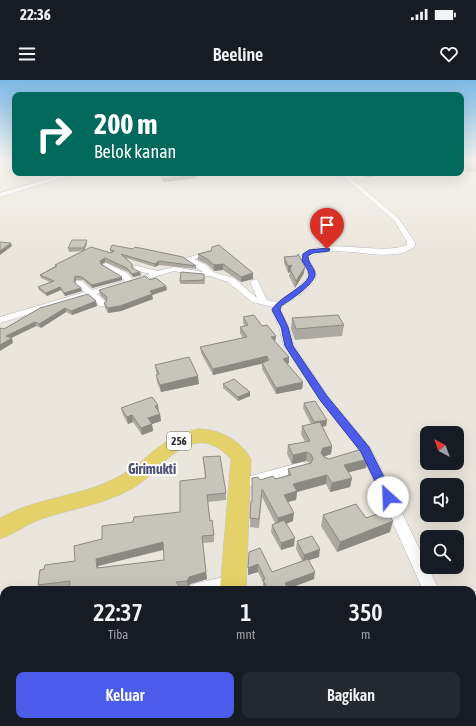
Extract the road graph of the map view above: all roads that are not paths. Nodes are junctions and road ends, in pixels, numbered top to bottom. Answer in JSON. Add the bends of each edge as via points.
{"nodes":[{"id":1,"x":16,"y":190,"type":"edge"},
{"id":2,"x":364,"y":190,"type":"edge"},
{"id":3,"x":0,"y":195,"type":"edge"},
{"id":4,"x":208,"y":253,"type":"edge"},
{"id":5,"x":106,"y":265,"type":"edge"},
{"id":6,"x":137,"y":268,"type":"dead end"},
{"id":7,"x":156,"y":273,"type":"junction"},
{"id":8,"x":210,"y":274,"type":"junction"},
{"id":9,"x":129,"y":281,"type":"junction"},
{"id":10,"x":254,"y":281,"type":"dead end"},
{"id":11,"x":79,"y":283,"type":"dead end"},
{"id":12,"x":90,"y":292,"type":"junction"},
{"id":13,"x":264,"y":303,"type":"junction"},
{"id":14,"x":103,"y":304,"type":"edge"},
{"id":15,"x":278,"y":305,"type":"junction"},
{"id":16,"x":0,"y":320,"type":"edge"},
{"id":17,"x":366,"y":450,"type":"junction"},
{"id":18,"x":353,"y":454,"type":"edge"},
{"id":19,"x":305,"y":467,"type":"edge"},
{"id":20,"x":239,"y":484,"type":"junction"},
{"id":21,"x":0,"y":529,"type":"edge"},
{"id":22,"x":233,"y":586,"type":"edge"},
{"id":23,"x":429,"y":586,"type":"edge"}],
"edges":[{"from":1,"to":3,"type":"street"},
{"from":2,"to":15,"type":"street","via":[[398,221],[411,246],[386,251],[327,249],[307,254],[304,257],[312,277],[307,284]]},
{"from":4,"to":8,"type":"street","via":[[188,259]]},
{"from":5,"to":9,"type":"street","via":[[124,275]]},
{"from":6,"to":7,"type":"street"},
{"from":7,"to":8,"type":"street","via":[[174,269]]},
{"from":7,"to":9,"type":"street"},
{"from":8,"to":13,"type":"street","via":[[236,282],[256,300]]},
{"from":9,"to":12,"type":"street"},
{"from":10,"to":13,"type":"street"},
{"from":11,"to":12,"type":"street"},
{"from":12,"to":14,"type":"street"},
{"from":12,"to":16,"type":"street"},
{"from":13,"to":15,"type":"street"},
{"from":15,"to":17,"type":"street","via":[[277,313],[289,346],[324,398]]},
{"from":17,"to":18,"type":"street"},
{"from":17,"to":23,"type":"street"},
{"from":19,"to":20,"type":"street"},
{"from":20,"to":21,"type":"main road","number":"256","via":[[241,459],[237,453],[210,436],[197,436],[177,442],[124,484],[31,514]]},
{"from":20,"to":22,"type":"main road","number":"256"}]}
